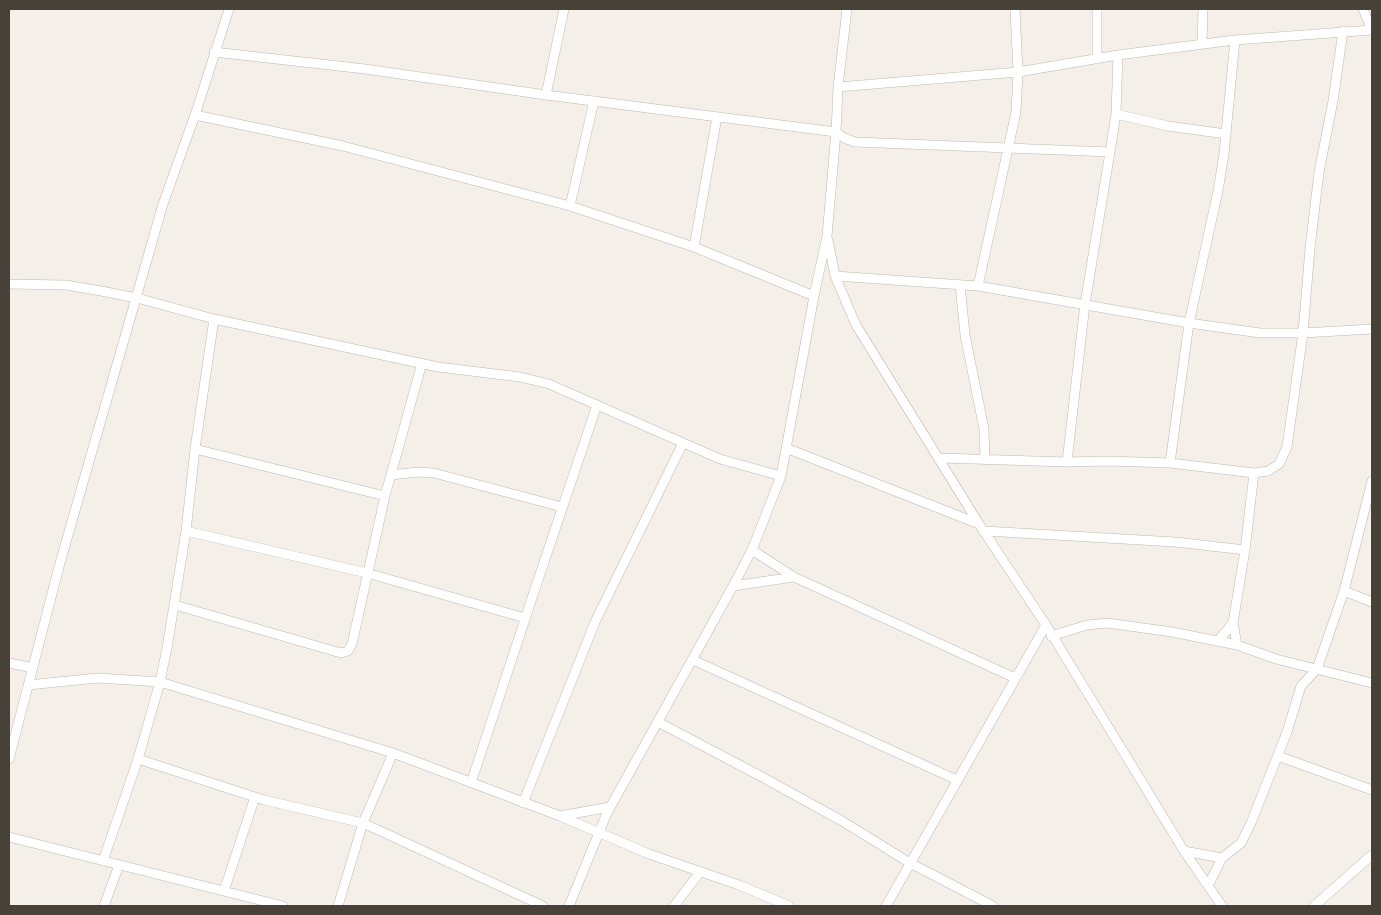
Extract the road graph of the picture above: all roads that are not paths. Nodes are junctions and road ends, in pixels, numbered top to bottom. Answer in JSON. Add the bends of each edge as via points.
{"nodes":[{"id":1,"x":229,"y":9,"type":"edge"},
{"id":2,"x":564,"y":9,"type":"edge"},
{"id":3,"x":847,"y":9,"type":"edge"},
{"id":4,"x":1015,"y":9,"type":"edge"},
{"id":5,"x":1097,"y":9,"type":"edge"},
{"id":6,"x":1203,"y":9,"type":"edge"},
{"id":7,"x":1364,"y":9,"type":"edge"},
{"id":8,"x":1372,"y":30,"type":"edge"},
{"id":9,"x":1343,"y":31,"type":"junction"},
{"id":10,"x":1234,"y":40,"type":"junction"},
{"id":11,"x":1202,"y":44,"type":"junction"},
{"id":12,"x":214,"y":52,"type":"junction"},
{"id":13,"x":1118,"y":55,"type":"junction"},
{"id":14,"x":1097,"y":58,"type":"junction"},
{"id":15,"x":1018,"y":72,"type":"junction"},
{"id":16,"x":838,"y":87,"type":"junction"},
{"id":17,"x":546,"y":95,"type":"junction"},
{"id":18,"x":594,"y":101,"type":"junction"},
{"id":19,"x":195,"y":114,"type":"junction"},
{"id":20,"x":1116,"y":114,"type":"junction"},
{"id":21,"x":717,"y":117,"type":"junction"},
{"id":22,"x":836,"y":132,"type":"junction"},
{"id":23,"x":1226,"y":134,"type":"junction"},
{"id":24,"x":1008,"y":147,"type":"junction"},
{"id":25,"x":1110,"y":152,"type":"junction"},
{"id":26,"x":570,"y":206,"type":"junction"},
{"id":27,"x":827,"y":236,"type":"junction"},
{"id":28,"x":694,"y":247,"type":"junction"},
{"id":29,"x":835,"y":276,"type":"junction"},
{"id":30,"x":9,"y":284,"type":"edge"},
{"id":31,"x":960,"y":285,"type":"junction"},
{"id":32,"x":978,"y":286,"type":"junction"},
{"id":33,"x":814,"y":296,"type":"junction"},
{"id":34,"x":137,"y":298,"type":"junction"},
{"id":35,"x":1085,"y":304,"type":"junction"},
{"id":36,"x":214,"y":319,"type":"junction"},
{"id":37,"x":1189,"y":323,"type":"junction"},
{"id":38,"x":1372,"y":329,"type":"edge"},
{"id":39,"x":1303,"y":333,"type":"junction"},
{"id":40,"x":422,"y":363,"type":"junction"},
{"id":41,"x":597,"y":405,"type":"junction"},
{"id":42,"x":683,"y":443,"type":"junction"},
{"id":43,"x":786,"y":448,"type":"junction"},
{"id":44,"x":195,"y":449,"type":"junction"},
{"id":45,"x":940,"y":458,"type":"junction"},
{"id":46,"x":986,"y":460,"type":"junction"},
{"id":47,"x":1067,"y":462,"type":"junction"},
{"id":48,"x":1170,"y":463,"type":"junction"},
{"id":49,"x":1254,"y":473,"type":"junction"},
{"id":50,"x":391,"y":475,"type":"junction"},
{"id":51,"x":781,"y":476,"type":"junction"},
{"id":52,"x":1372,"y":481,"type":"edge"},
{"id":53,"x":386,"y":496,"type":"junction"},
{"id":54,"x":562,"y":507,"type":"junction"},
{"id":55,"x":1368,"y":518,"type":"edge"},
{"id":56,"x":982,"y":527,"type":"junction"},
{"id":57,"x":186,"y":531,"type":"junction"},
{"id":58,"x":752,"y":550,"type":"junction"},
{"id":59,"x":1245,"y":550,"type":"junction"},
{"id":60,"x":367,"y":573,"type":"junction"},
{"id":61,"x":794,"y":577,"type":"junction"},
{"id":62,"x":733,"y":586,"type":"junction"},
{"id":63,"x":1344,"y":591,"type":"junction"},
{"id":64,"x":1372,"y":602,"type":"edge"},
{"id":65,"x":175,"y":605,"type":"junction"},
{"id":66,"x":525,"y":618,"type":"junction"},
{"id":67,"x":1233,"y":623,"type":"junction"},
{"id":68,"x":1046,"y":625,"type":"junction"},
{"id":69,"x":1051,"y":636,"type":"junction"},
{"id":70,"x":1218,"y":641,"type":"junction"},
{"id":71,"x":1237,"y":645,"type":"junction"},
{"id":72,"x":692,"y":660,"type":"junction"},
{"id":73,"x":9,"y":663,"type":"edge"},
{"id":74,"x":33,"y":668,"type":"junction"},
{"id":75,"x":1317,"y":669,"type":"junction"},
{"id":76,"x":1015,"y":678,"type":"junction"},
{"id":77,"x":160,"y":682,"type":"junction"},
{"id":78,"x":1372,"y":683,"type":"edge"},
{"id":79,"x":28,"y":685,"type":"junction"},
{"id":80,"x":658,"y":722,"type":"junction"},
{"id":81,"x":393,"y":753,"type":"junction"},
{"id":82,"x":1278,"y":756,"type":"junction"},
{"id":83,"x":9,"y":759,"type":"edge"},
{"id":84,"x":138,"y":759,"type":"junction"},
{"id":85,"x":957,"y":780,"type":"junction"},
{"id":86,"x":471,"y":783,"type":"junction"},
{"id":87,"x":1372,"y":790,"type":"edge"},
{"id":88,"x":255,"y":797,"type":"junction"},
{"id":89,"x":523,"y":803,"type":"junction"},
{"id":90,"x":610,"y":807,"type":"junction"},
{"id":91,"x":560,"y":816,"type":"junction"},
{"id":92,"x":363,"y":823,"type":"junction"},
{"id":93,"x":598,"y":832,"type":"junction"},
{"id":94,"x":9,"y":837,"type":"edge"},
{"id":95,"x":1184,"y":851,"type":"junction"},
{"id":96,"x":1372,"y":855,"type":"edge"},
{"id":97,"x":1222,"y":858,"type":"junction"},
{"id":98,"x":103,"y":861,"type":"junction"},
{"id":99,"x":910,"y":863,"type":"junction"},
{"id":100,"x":119,"y":865,"type":"junction"},
{"id":101,"x":700,"y":872,"type":"junction"},
{"id":102,"x":1208,"y":886,"type":"junction"},
{"id":103,"x":224,"y":891,"type":"junction"},
{"id":104,"x":104,"y":906,"type":"edge"},
{"id":105,"x":283,"y":906,"type":"edge"},
{"id":106,"x":338,"y":906,"type":"edge"},
{"id":107,"x":543,"y":906,"type":"edge"},
{"id":108,"x":569,"y":906,"type":"edge"},
{"id":109,"x":674,"y":906,"type":"edge"},
{"id":110,"x":789,"y":906,"type":"edge"},
{"id":111,"x":886,"y":906,"type":"edge"},
{"id":112,"x":993,"y":906,"type":"edge"},
{"id":113,"x":1222,"y":906,"type":"edge"},
{"id":114,"x":1314,"y":906,"type":"edge"}],
"edges":[{"from":1,"to":12,"type":"street"},
{"from":2,"to":17,"type":"street"},
{"from":3,"to":16,"type":"street"},
{"from":4,"to":15,"type":"street"},
{"from":5,"to":14,"type":"street"},
{"from":6,"to":11,"type":"street"},
{"from":7,"to":8,"type":"street"},
{"from":8,"to":9,"type":"street"},
{"from":9,"to":10,"type":"street"},
{"from":9,"to":39,"type":"street","via":[[1319,172]]},
{"from":10,"to":11,"type":"street"},
{"from":10,"to":23,"type":"street"},
{"from":11,"to":13,"type":"street"},
{"from":12,"to":17,"type":"street","via":[[366,69]]},
{"from":12,"to":19,"type":"street"},
{"from":13,"to":14,"type":"street"},
{"from":13,"to":20,"type":"street"},
{"from":14,"to":15,"type":"street"},
{"from":15,"to":16,"type":"street"},
{"from":15,"to":24,"type":"street","via":[[1016,112]]},
{"from":16,"to":22,"type":"street"},
{"from":17,"to":18,"type":"street"},
{"from":18,"to":21,"type":"street"},
{"from":18,"to":26,"type":"street"},
{"from":19,"to":26,"type":"street","via":[[344,146]]},
{"from":19,"to":34,"type":"street","via":[[163,204]]},
{"from":20,"to":23,"type":"street","via":[[1168,126]]},
{"from":20,"to":25,"type":"street"},
{"from":21,"to":22,"type":"street"},
{"from":21,"to":28,"type":"street"},
{"from":22,"to":24,"type":"street","via":[[855,142]]},
{"from":22,"to":27,"type":"street"},
{"from":23,"to":37,"type":"street","via":[[1218,191]]},
{"from":24,"to":25,"type":"street"},
{"from":24,"to":32,"type":"street"},
{"from":25,"to":35,"type":"street"},
{"from":26,"to":28,"type":"street"},
{"from":27,"to":29,"type":"street"},
{"from":27,"to":33,"type":"street"},
{"from":28,"to":33,"type":"street"},
{"from":29,"to":31,"type":"street"},
{"from":29,"to":45,"type":"street","via":[[856,325]]},
{"from":30,"to":34,"type":"street","via":[[66,285]]},
{"from":31,"to":32,"type":"street"},
{"from":31,"to":46,"type":"street","via":[[965,335],[984,429]]},
{"from":32,"to":35,"type":"street"},
{"from":33,"to":43,"type":"street"},
{"from":34,"to":36,"type":"street"},
{"from":34,"to":74,"type":"street"},
{"from":35,"to":37,"type":"street"},
{"from":35,"to":47,"type":"street"},
{"from":36,"to":40,"type":"street"},
{"from":36,"to":44,"type":"street"},
{"from":37,"to":39,"type":"street","via":[[1260,333]]},
{"from":37,"to":48,"type":"street"},
{"from":38,"to":39,"type":"street"},
{"from":39,"to":49,"type":"street","via":[[1287,447],[1279,464],[1268,471]]},
{"from":40,"to":41,"type":"street","via":[[520,377],[548,384]]},
{"from":40,"to":50,"type":"street"},
{"from":41,"to":42,"type":"street"},
{"from":41,"to":54,"type":"street"},
{"from":42,"to":51,"type":"street"},
{"from":42,"to":89,"type":"street","via":[[595,622]]},
{"from":43,"to":51,"type":"street"},
{"from":43,"to":56,"type":"street"},
{"from":44,"to":53,"type":"street"},
{"from":44,"to":57,"type":"street"},
{"from":45,"to":46,"type":"street"},
{"from":45,"to":56,"type":"street"},
{"from":46,"to":47,"type":"street"},
{"from":47,"to":48,"type":"street"},
{"from":48,"to":49,"type":"street"},
{"from":49,"to":59,"type":"street"},
{"from":50,"to":53,"type":"street"},
{"from":50,"to":54,"type":"street","via":[[434,473]]},
{"from":51,"to":58,"type":"street"},
{"from":52,"to":55,"type":"street"},
{"from":53,"to":60,"type":"street"},
{"from":54,"to":66,"type":"street"},
{"from":55,"to":63,"type":"street"},
{"from":56,"to":59,"type":"street"},
{"from":56,"to":68,"type":"street"},
{"from":57,"to":60,"type":"street"},
{"from":57,"to":65,"type":"street"},
{"from":58,"to":61,"type":"street"},
{"from":58,"to":62,"type":"street"},
{"from":59,"to":67,"type":"street"},
{"from":60,"to":65,"type":"street","via":[[352,644],[348,651],[340,653]]},
{"from":60,"to":66,"type":"street"},
{"from":61,"to":62,"type":"street"},
{"from":61,"to":76,"type":"street"},
{"from":62,"to":72,"type":"street"},
{"from":63,"to":64,"type":"street"},
{"from":63,"to":75,"type":"street"},
{"from":65,"to":77,"type":"street"},
{"from":66,"to":86,"type":"street"},
{"from":67,"to":70,"type":"street"},
{"from":67,"to":71,"type":"street"},
{"from":68,"to":69,"type":"street"},
{"from":68,"to":76,"type":"street"},
{"from":69,"to":70,"type":"street","via":[[1087,625],[1107,623]]},
{"from":69,"to":95,"type":"street"},
{"from":70,"to":71,"type":"street"},
{"from":71,"to":75,"type":"street"},
{"from":72,"to":80,"type":"street"},
{"from":72,"to":85,"type":"street"},
{"from":73,"to":74,"type":"street"},
{"from":74,"to":79,"type":"street"},
{"from":75,"to":78,"type":"street"},
{"from":75,"to":82,"type":"street","via":[[1301,686]]},
{"from":76,"to":85,"type":"street"},
{"from":77,"to":79,"type":"street","via":[[98,678]]},
{"from":77,"to":81,"type":"street"},
{"from":77,"to":84,"type":"street"},
{"from":79,"to":83,"type":"street"},
{"from":80,"to":90,"type":"street"},
{"from":80,"to":99,"type":"street","via":[[824,812]]},
{"from":81,"to":86,"type":"street"},
{"from":81,"to":92,"type":"street"},
{"from":82,"to":87,"type":"street"},
{"from":82,"to":97,"type":"street","via":[[1241,843]]},
{"from":84,"to":88,"type":"street"},
{"from":84,"to":98,"type":"street"},
{"from":85,"to":99,"type":"street"},
{"from":86,"to":89,"type":"street"},
{"from":88,"to":92,"type":"street"},
{"from":88,"to":103,"type":"street"},
{"from":89,"to":91,"type":"street"},
{"from":90,"to":91,"type":"street"},
{"from":90,"to":93,"type":"street"},
{"from":91,"to":93,"type":"street"},
{"from":92,"to":106,"type":"street"},
{"from":92,"to":107,"type":"street"},
{"from":93,"to":101,"type":"street"},
{"from":93,"to":108,"type":"street"},
{"from":94,"to":98,"type":"street"},
{"from":95,"to":97,"type":"street"},
{"from":95,"to":102,"type":"street"},
{"from":96,"to":114,"type":"street"},
{"from":97,"to":102,"type":"street"},
{"from":98,"to":100,"type":"street"},
{"from":99,"to":111,"type":"street"},
{"from":99,"to":112,"type":"street"},
{"from":100,"to":103,"type":"street"},
{"from":100,"to":104,"type":"street"},
{"from":101,"to":109,"type":"street"},
{"from":101,"to":110,"type":"street"},
{"from":102,"to":113,"type":"street"},
{"from":103,"to":105,"type":"street"}]}
